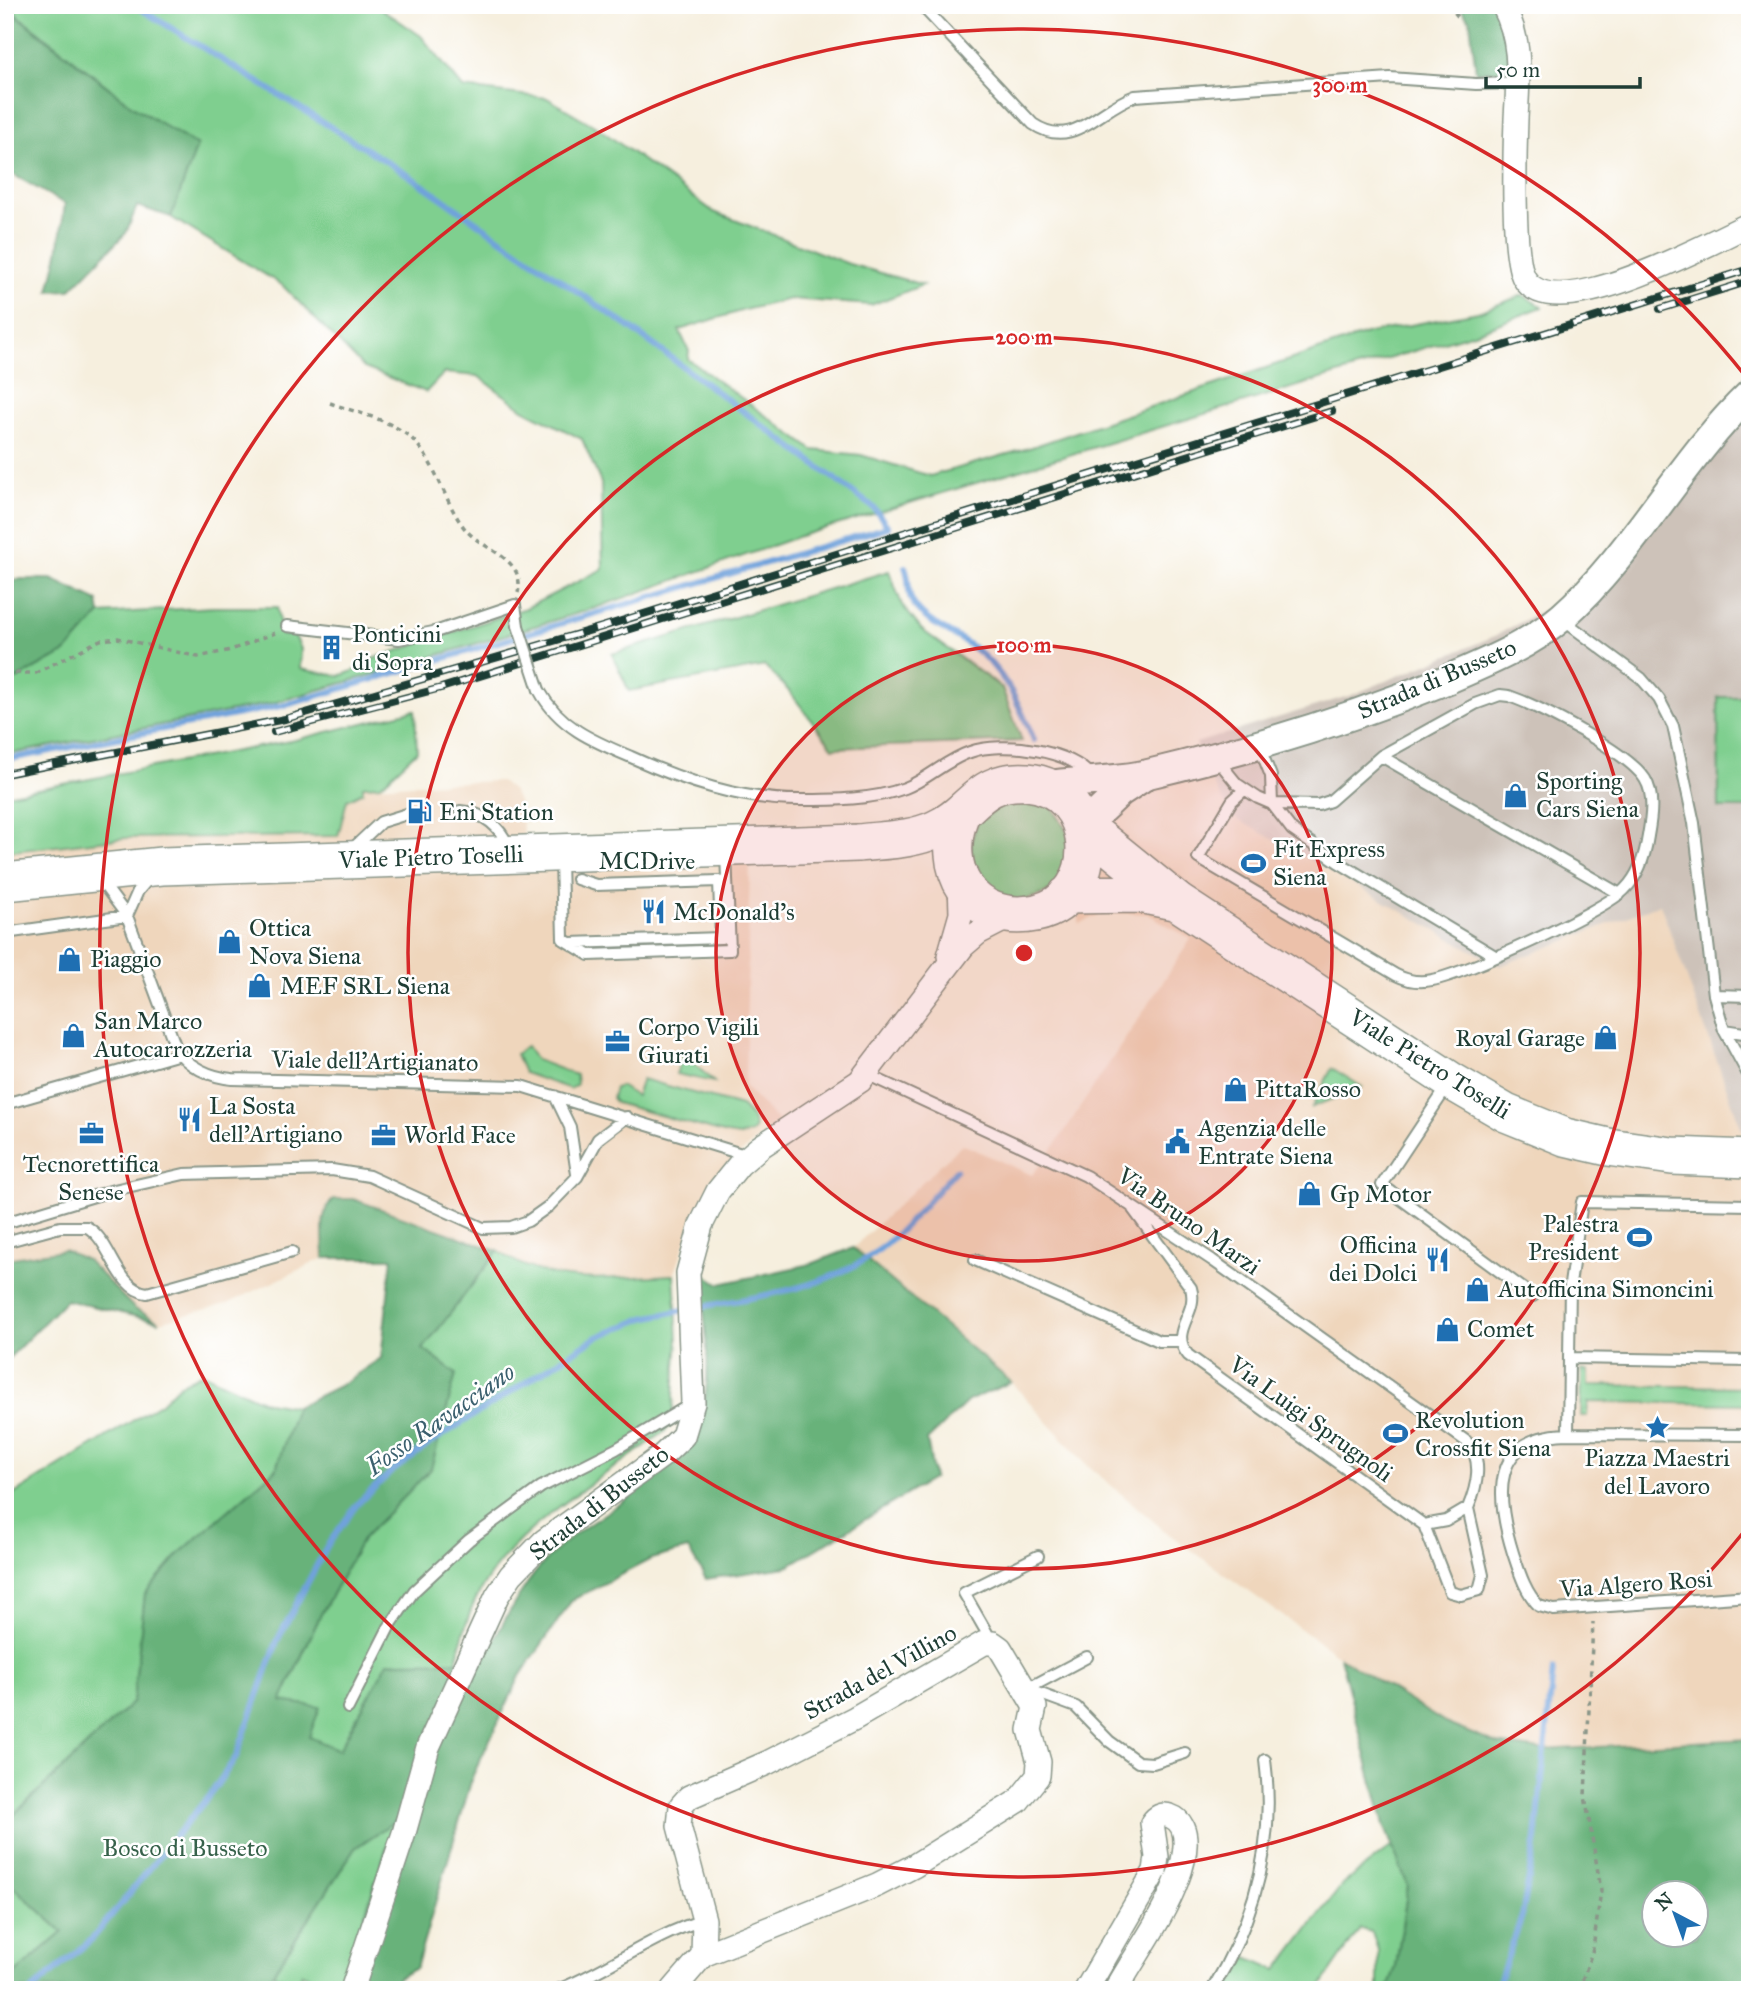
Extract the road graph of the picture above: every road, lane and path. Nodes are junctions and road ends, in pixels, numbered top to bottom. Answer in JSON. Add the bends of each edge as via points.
{"nodes":[{"id":1,"x":920,"y":5,"type":"edge"},
{"id":2,"x":1448,"y":5,"type":"edge"},
{"id":3,"x":1503,"y":5,"type":"edge"},
{"id":4,"x":1461,"y":20,"type":"dead end"},
{"id":5,"x":1518,"y":83,"type":"junction"},
{"id":6,"x":1750,"y":224,"type":"edge"},
{"id":7,"x":1750,"y":394,"type":"edge"},
{"id":8,"x":330,"y":403,"type":"dead end"},
{"id":9,"x":515,"y":605,"type":"junction"},
{"id":10,"x":1560,"y":618,"type":"junction"},
{"id":11,"x":287,"y":626,"type":"joint"},
{"id":12,"x":5,"y":673,"type":"edge"},
{"id":13,"x":1258,"y":744,"type":"junction"},
{"id":14,"x":1214,"y":756,"type":"junction"},
{"id":15,"x":1381,"y":756,"type":"junction"},
{"id":16,"x":1146,"y":775,"type":"junction"},
{"id":17,"x":1093,"y":779,"type":"junction"},
{"id":18,"x":1042,"y":786,"type":"junction"},
{"id":19,"x":1244,"y":790,"type":"junction"},
{"id":20,"x":1272,"y":804,"type":"junction"},
{"id":21,"x":460,"y":811,"type":"dead end"},
{"id":22,"x":961,"y":813,"type":"junction"},
{"id":23,"x":407,"y":814,"type":"dead end"},
{"id":24,"x":1094,"y":816,"type":"junction"},
{"id":25,"x":858,"y":843,"type":"junction"},
{"id":26,"x":513,"y":854,"type":"junction"},
{"id":27,"x":342,"y":860,"type":"junction"},
{"id":28,"x":727,"y":861,"type":"junction"},
{"id":29,"x":162,"y":866,"type":"junction"},
{"id":30,"x":566,"y":870,"type":"junction"},
{"id":31,"x":90,"y":871,"type":"junction"},
{"id":32,"x":958,"y":876,"type":"junction"},
{"id":33,"x":5,"y":882,"type":"edge"},
{"id":34,"x":1620,"y":894,"type":"junction"},
{"id":35,"x":1067,"y":895,"type":"junction"},
{"id":36,"x":1180,"y":903,"type":"junction"},
{"id":37,"x":1013,"y":915,"type":"junction"},
{"id":38,"x":127,"y":916,"type":"junction"},
{"id":39,"x":5,"y":933,"type":"edge"},
{"id":40,"x":566,"y":941,"type":"junction"},
{"id":41,"x":1495,"y":956,"type":"junction"},
{"id":42,"x":945,"y":965,"type":"junction"},
{"id":43,"x":1714,"y":995,"type":"junction"},
{"id":44,"x":1750,"y":996,"type":"edge"},
{"id":45,"x":1724,"y":1030,"type":"junction"},
{"id":46,"x":1750,"y":1034,"type":"edge"},
{"id":47,"x":180,"y":1054,"type":"junction"},
{"id":48,"x":866,"y":1074,"type":"junction"},
{"id":49,"x":1750,"y":1078,"type":"edge"},
{"id":50,"x":1451,"y":1081,"type":"junction"},
{"id":51,"x":555,"y":1096,"type":"junction"},
{"id":52,"x":5,"y":1104,"type":"edge"},
{"id":53,"x":627,"y":1116,"type":"junction"},
{"id":54,"x":748,"y":1156,"type":"junction"},
{"id":55,"x":1750,"y":1159,"type":"edge"},
{"id":56,"x":577,"y":1177,"type":"junction"},
{"id":57,"x":1127,"y":1201,"type":"junction"},
{"id":58,"x":1750,"y":1205,"type":"edge"},
{"id":59,"x":5,"y":1223,"type":"edge"},
{"id":60,"x":5,"y":1242,"type":"edge"},
{"id":61,"x":292,"y":1252,"type":"dead end"},
{"id":62,"x":975,"y":1260,"type":"dead end"},
{"id":63,"x":1533,"y":1296,"type":"dead end"},
{"id":64,"x":1180,"y":1341,"type":"junction"},
{"id":65,"x":1569,"y":1358,"type":"junction"},
{"id":66,"x":1750,"y":1361,"type":"edge"},
{"id":67,"x":693,"y":1403,"type":"junction"},
{"id":68,"x":1569,"y":1434,"type":"junction"},
{"id":69,"x":1750,"y":1435,"type":"edge"},
{"id":70,"x":1468,"y":1508,"type":"junction"},
{"id":71,"x":1423,"y":1525,"type":"junction"},
{"id":72,"x":1038,"y":1556,"type":"dead end"},
{"id":73,"x":1750,"y":1596,"type":"edge"},
{"id":74,"x":1594,"y":1608,"type":"junction"},
{"id":75,"x":994,"y":1645,"type":"junction"},
{"id":76,"x":1087,"y":1657,"type":"dead end"},
{"id":77,"x":1027,"y":1689,"type":"junction"},
{"id":78,"x":348,"y":1708,"type":"dead end"},
{"id":79,"x":1185,"y":1753,"type":"dead end"},
{"id":80,"x":1265,"y":1760,"type":"dead end"},
{"id":81,"x":704,"y":1920,"type":"junction"},
{"id":82,"x":703,"y":1955,"type":"junction"},
{"id":83,"x":352,"y":1990,"type":"edge"},
{"id":84,"x":557,"y":1990,"type":"edge"},
{"id":85,"x":673,"y":1990,"type":"edge"},
{"id":86,"x":1086,"y":1990,"type":"edge"},
{"id":87,"x":1115,"y":1990,"type":"edge"},
{"id":88,"x":1212,"y":1990,"type":"edge"},
{"id":89,"x":1579,"y":1990,"type":"edge"}],
"edges":[{"from":1,"to":5,"type":"lane","via":[[1033,124],[1060,135],[1135,96],[1390,78]]},
{"from":2,"to":4,"type":"path"},
{"from":3,"to":5,"type":"street","via":[[1514,26]]},
{"from":5,"to":6,"type":"street","via":[[1518,256],[1524,278],[1534,287],[1564,294],[1610,286]]},
{"from":7,"to":10,"type":"street","name":"Strada di Busseto","via":[[1706,440],[1630,541]]},
{"from":8,"to":9,"type":"path","via":[[391,425],[414,441],[466,530],[511,562],[519,586]]},
{"from":9,"to":11,"type":"lane","via":[[399,639]]},
{"from":9,"to":17,"type":"lane","bridge":true,"via":[[540,690],[560,721],[596,742],[695,782],[763,798],[810,800],[888,793],[914,784],[963,754],[982,749],[1048,752],[1076,762]]},
{"from":10,"to":13,"type":"street","name":"Strada di Busseto","via":[[1521,645],[1460,674],[1350,716]]},
{"from":10,"to":43,"type":"lane","via":[[1641,678],[1659,699],[1672,726],[1694,823]]},
{"from":11,"to":12,"type":"path","via":[[266,638],[198,657],[118,638],[100,640],[36,673]]},
{"from":13,"to":14,"type":"street","name":"Strada di Busseto"},
{"from":13,"to":20,"type":"lane","via":[[1271,776]]},
{"from":14,"to":16,"type":"street","name":"Strada di Busseto"},
{"from":14,"to":19,"type":"lane"},
{"from":15,"to":20,"type":"lane","via":[[1324,804]]},
{"from":15,"to":34,"type":"lane"},
{"from":15,"to":34,"type":"lane","via":[[1500,695],[1601,744],[1644,778],[1651,801],[1645,854]]},
{"from":16,"to":17,"type":"street","name":"Strada di Busseto"},
{"from":16,"to":24,"type":"street","name":"Strada di Busseto"},
{"from":17,"to":18,"type":"street","name":"Strada di Busseto"},
{"from":17,"to":24,"type":"lane"},
{"from":18,"to":22,"type":"main road","name":"Viale Pietro Toselli","via":[[1009,782],[990,788],[973,798]]},
{"from":18,"to":24,"type":"main road","name":"Viale Pietro Toselli"},
{"from":19,"to":20,"type":"lane"},
{"from":19,"to":41,"type":"lane","via":[[1232,801],[1198,858],[1404,979],[1437,979]]},
{"from":20,"to":41,"type":"lane","via":[[1303,839]]},
{"from":21,"to":26,"type":"lane","via":[[490,821]]},
{"from":22,"to":25,"type":"main road","name":"Viale Pietro Toselli","via":[[921,835]]},
{"from":22,"to":32,"type":"main road","via":[[952,842]]},
{"from":23,"to":27,"type":"lane","via":[[371,830]]},
{"from":24,"to":35,"type":"main road","via":[[1085,860]]},
{"from":24,"to":36,"type":"main road","name":"Viale Pietro Toselli"},
{"from":25,"to":28,"type":"main road","name":"Viale Pietro Toselli"},
{"from":25,"to":32,"type":"main road","name":"Viale Pietro Toselli","via":[[923,853]]},
{"from":26,"to":27,"type":"main road","name":"Viale Pietro Toselli"},
{"from":26,"to":30,"type":"main road","name":"Viale Pietro Toselli"},
{"from":27,"to":29,"type":"main road","name":"Viale Pietro Toselli"},
{"from":28,"to":30,"type":"main road","name":"Viale Pietro Toselli"},
{"from":28,"to":40,"type":"lane","via":[[730,950],[589,955]]},
{"from":29,"to":31,"type":"main road","name":"Viale Pietro Toselli"},
{"from":29,"to":38,"type":"lane","via":[[138,891]]},
{"from":30,"to":40,"type":"lane"},
{"from":30,"to":40,"type":"lane","name":"MCDrive","via":[[596,885],[719,881],[720,938]]},
{"from":31,"to":33,"type":"main road","name":"Viale Pietro Toselli"},
{"from":31,"to":38,"type":"lane"},
{"from":32,"to":37,"type":"main road","name":"Viale Pietro Toselli","via":[[986,906]]},
{"from":32,"to":42,"type":"street","name":"Strada di Busseto","via":[[959,923]]},
{"from":34,"to":41,"type":"lane"},
{"from":35,"to":36,"type":"main road","name":"Viale Pietro Toselli","via":[[1139,894]]},
{"from":35,"to":37,"type":"main road","name":"Viale Pietro Toselli","via":[[1039,912]]},
{"from":36,"to":50,"type":"main road","name":"Viale Pietro Toselli"},
{"from":37,"to":42,"type":"street","name":"Strada di Busseto","via":[[978,933]]},
{"from":38,"to":39,"type":"lane"},
{"from":38,"to":47,"type":"lane"},
{"from":42,"to":48,"type":"street","name":"Strada di Busseto"},
{"from":43,"to":44,"type":"lane"},
{"from":43,"to":45,"type":"lane"},
{"from":45,"to":46,"type":"lane"},
{"from":45,"to":49,"type":"lane"},
{"from":47,"to":51,"type":"lane","name":"Viale dell'Artigianato","via":[[202,1070],[224,1078],[489,1083]]},
{"from":47,"to":52,"type":"lane"},
{"from":48,"to":54,"type":"street","name":"Strada di Busseto"},
{"from":48,"to":57,"type":"lane","name":"Via Bruno Marzi","via":[[1065,1164]]},
{"from":50,"to":55,"type":"main road","name":"Viale Pietro Toselli","via":[[1522,1121],[1576,1140],[1672,1156]]},
{"from":50,"to":63,"type":"lane","via":[[1382,1185]]},
{"from":51,"to":53,"type":"lane","name":"Viale dell'Artigianato"},
{"from":51,"to":56,"type":"lane","via":[[570,1127]]},
{"from":53,"to":54,"type":"lane","name":"Viale dell'Artigianato"},
{"from":53,"to":56,"type":"lane","via":[[598,1139]]},
{"from":54,"to":67,"type":"street","name":"Strada di Busseto","via":[[724,1182],[707,1212],[691,1257],[687,1287]]},
{"from":56,"to":59,"type":"lane","via":[[536,1217],[503,1228],[483,1228],[369,1176],[332,1170],[184,1174]]},
{"from":57,"to":64,"type":"lane","via":[[1191,1288],[1192,1304]]},
{"from":57,"to":70,"type":"lane","name":"Via Bruno Marzi","via":[[1466,1441],[1476,1456],[1478,1471]]},
{"from":58,"to":65,"type":"lane","via":[[1581,1202],[1570,1284]]},
{"from":60,"to":61,"type":"lane","via":[[60,1227],[87,1227],[132,1287],[147,1293]]},
{"from":62,"to":64,"type":"lane","via":[[1159,1341]]},
{"from":64,"to":71,"type":"lane","name":"Via Luigi Sprugnoli","via":[[1194,1360]]},
{"from":65,"to":66,"type":"lane"},
{"from":65,"to":68,"type":"lane"},
{"from":67,"to":78,"type":"lane","via":[[541,1487],[469,1540],[414,1591],[389,1628]]},
{"from":67,"to":83,"type":"street","name":"Strada di Busseto","via":[[687,1429],[670,1450],[544,1541],[497,1596],[428,1747]]},
{"from":68,"to":69,"type":"lane"},
{"from":68,"to":74,"type":"lane","name":"Via Algero Rosi","via":[[1540,1436],[1516,1453],[1505,1471],[1501,1507],[1520,1573],[1539,1606],[1548,1610]]},
{"from":70,"to":71,"type":"lane","via":[[1446,1521]]},
{"from":70,"to":71,"type":"lane","via":[[1483,1575],[1482,1586],[1473,1594],[1456,1595],[1447,1588]]},
{"from":72,"to":75,"type":"lane","via":[[964,1593]]},
{"from":73,"to":74,"type":"lane","name":"Via Algero Rosi"},
{"from":74,"to":89,"type":"path","via":[[1585,1796],[1601,1890],[1593,1949]]},
{"from":75,"to":77,"type":"street"},
{"from":75,"to":81,"type":"street","name":"Strada del Villino","via":[[767,1763],[689,1797],[681,1806],[679,1826]]},
{"from":76,"to":77,"type":"lane"},
{"from":77,"to":79,"type":"lane","via":[[1076,1707],[1109,1741],[1138,1762],[1153,1763]]},
{"from":77,"to":82,"type":"street","via":[[1034,1702],[1030,1730],[1039,1768],[1033,1785],[1018,1801],[877,1885]]},
{"from":80,"to":88,"type":"lane","via":[[1266,1843],[1258,1888],[1242,1936]]},
{"from":81,"to":82,"type":"street","name":"Strada del Villino"},
{"from":81,"to":84,"type":"lane","via":[[677,1928]]},
{"from":82,"to":85,"type":"street"},
{"from":86,"to":87,"type":"street","via":[[1155,1871],[1152,1823],[1169,1815],[1184,1830],[1178,1878]]}]}
